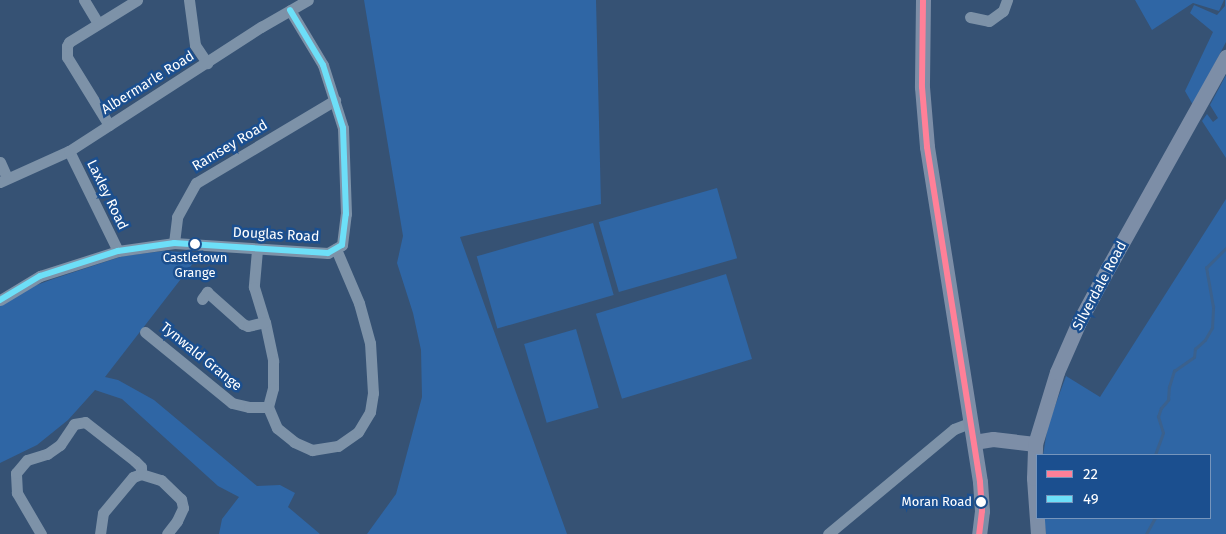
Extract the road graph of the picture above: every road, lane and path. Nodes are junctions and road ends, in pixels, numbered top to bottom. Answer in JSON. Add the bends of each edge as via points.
{"nodes":[{"id":1,"x":84,"y":0,"type":"edge"},
{"id":2,"x":137,"y":0,"type":"edge"},
{"id":3,"x":189,"y":0,"type":"edge"},
{"id":4,"x":308,"y":0,"type":"edge"},
{"id":5,"x":923,"y":0,"type":"edge"},
{"id":6,"x":1007,"y":0,"type":"edge"},
{"id":7,"x":290,"y":10,"type":"junction"},
{"id":8,"x":970,"y":17,"type":"dead end"},
{"id":9,"x":98,"y":23,"type":"junction"},
{"id":10,"x":1226,"y":57,"type":"edge"},
{"id":11,"x":207,"y":63,"type":"junction"},
{"id":12,"x":335,"y":100,"type":"junction"},
{"id":13,"x":109,"y":125,"type":"junction"},
{"id":14,"x":69,"y":152,"type":"junction"},
{"id":15,"x":0,"y":162,"type":"edge"},
{"id":16,"x":4,"y":180,"type":"edge"},
{"id":17,"x":174,"y":243,"type":"junction"},
{"id":18,"x":336,"y":249,"type":"junction"},
{"id":19,"x":257,"y":250,"type":"junction"},
{"id":20,"x":118,"y":251,"type":"junction"},
{"id":21,"x":202,"y":299,"type":"dead end"},
{"id":22,"x":0,"y":300,"type":"edge"},
{"id":23,"x":266,"y":322,"type":"junction"},
{"id":24,"x":146,"y":332,"type":"dead end"},
{"id":25,"x":268,"y":407,"type":"junction"},
{"id":26,"x":970,"y":423,"type":"junction"},
{"id":27,"x":974,"y":442,"type":"junction"},
{"id":28,"x":1035,"y":444,"type":"junction"},
{"id":29,"x":141,"y":474,"type":"junction"},
{"id":30,"x":1036,"y":506,"type":"edge"},
{"id":31,"x":1037,"y":519,"type":"edge"},
{"id":32,"x":41,"y":534,"type":"edge"},
{"id":33,"x":100,"y":534,"type":"edge"},
{"id":34,"x":167,"y":534,"type":"edge"},
{"id":35,"x":828,"y":534,"type":"edge"},
{"id":36,"x":979,"y":534,"type":"edge"},
{"id":37,"x":1038,"y":534,"type":"edge"}],
"edges":[{"from":1,"to":9,"type":"street"},
{"from":2,"to":9,"type":"street"},
{"from":3,"to":11,"type":"street","via":[[195,45]]},
{"from":4,"to":7,"type":"street","name":"Albermarle Road"},
{"from":5,"to":26,"type":"main road","via":[[922,88],[927,147]]},
{"from":6,"to":8,"type":"street","via":[[1002,11],[986,26]]},
{"from":7,"to":11,"type":"street","name":"Albermarle Road"},
{"from":7,"to":12,"type":"street","name":"Douglas Road","via":[[323,65]]},
{"from":9,"to":13,"type":"street","via":[[68,42],[66,54]]},
{"from":10,"to":28,"type":"main road","name":"Silverdale Road","via":[[1079,322],[1057,372]]},
{"from":11,"to":13,"type":"street","name":"Albermarle Road"},
{"from":12,"to":17,"type":"street","name":"Ramsey Road","via":[[196,183],[177,217]]},
{"from":12,"to":18,"type":"street","name":"Douglas Road","via":[[344,128],[346,214],[342,245]]},
{"from":13,"to":14,"type":"street","name":"Albermarle Road"},
{"from":14,"to":16,"type":"street","name":"Albermarle Road"},
{"from":14,"to":20,"type":"street","name":"Laxley Road"},
{"from":15,"to":16,"type":"street"},
{"from":17,"to":19,"type":"street","name":"Douglas Road"},
{"from":17,"to":20,"type":"street","name":"Douglas Road"},
{"from":18,"to":19,"type":"street","name":"Douglas Road","via":[[328,253]]},
{"from":18,"to":25,"type":"street","via":[[359,303],[370,343],[370,412],[358,432],[338,446],[312,450],[294,442],[277,428]]},
{"from":19,"to":23,"type":"street","via":[[254,287]]},
{"from":20,"to":22,"type":"street","name":"Douglas Road","via":[[40,276]]},
{"from":21,"to":23,"type":"street","via":[[207,292],[248,326]]},
{"from":23,"to":25,"type":"street","via":[[273,361],[273,388]]},
{"from":24,"to":25,"type":"street","name":"Tynwald Grange","via":[[232,403]]},
{"from":26,"to":27,"type":"main road"},
{"from":26,"to":35,"type":"street","via":[[954,429]]},
{"from":27,"to":28,"type":"main road","via":[[993,439]]},
{"from":27,"to":36,"type":"main road","via":[[981,496]]},
{"from":28,"to":30,"type":"main road","name":"Silverdale Road"},
{"from":29,"to":32,"type":"street","via":[[141,467],[135,460],[85,422],[74,424],[60,445],[27,460],[16,473],[17,493]]},
{"from":29,"to":33,"type":"street","via":[[133,477],[102,513]]},
{"from":29,"to":34,"type":"street","via":[[161,480],[181,499],[183,508]]},
{"from":31,"to":37,"type":"main road","name":"Silverdale Road"}]}
